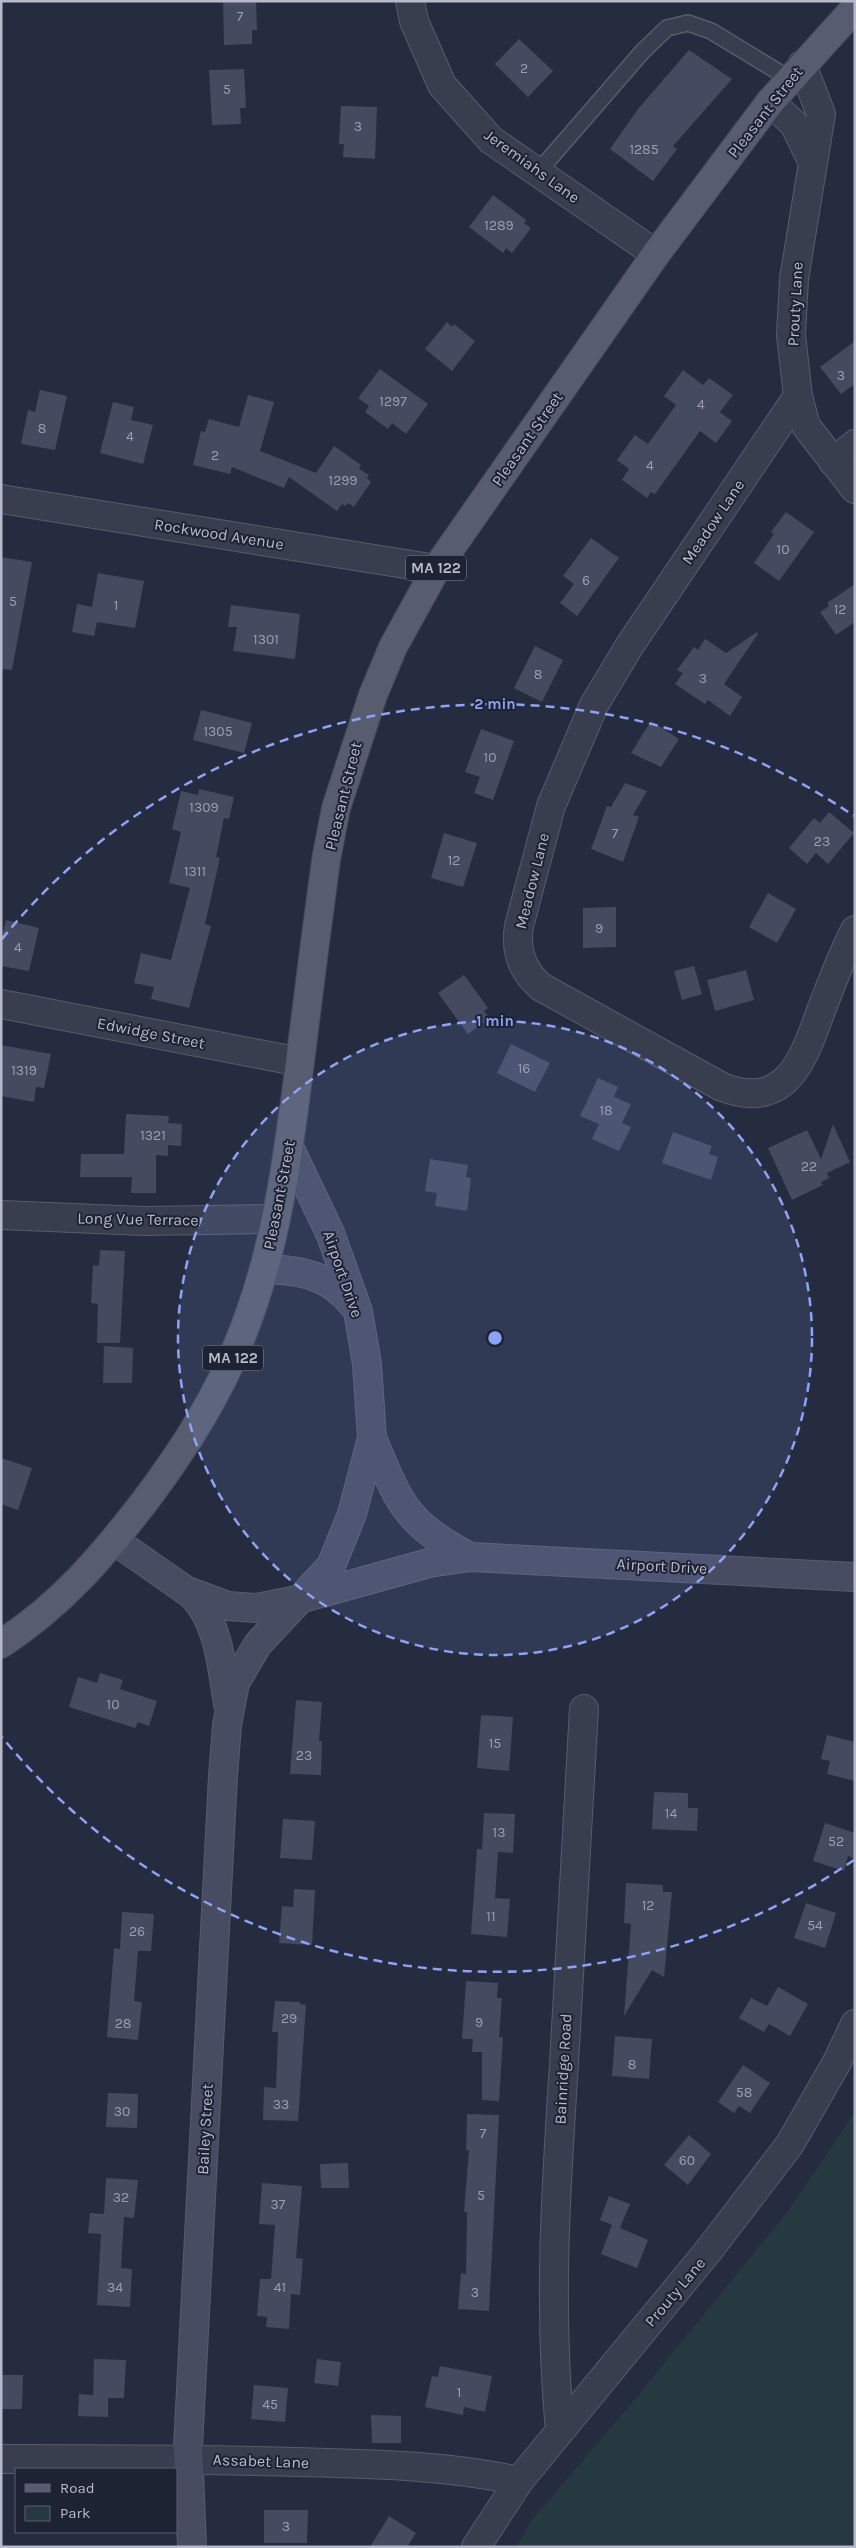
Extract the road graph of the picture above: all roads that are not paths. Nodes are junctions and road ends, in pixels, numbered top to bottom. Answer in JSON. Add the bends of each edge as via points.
{"nodes":[{"id":1,"x":410,"y":1,"type":"edge"},
{"id":2,"x":855,"y":8,"type":"edge"},
{"id":3,"x":796,"y":72,"type":"junction"},
{"id":4,"x":770,"y":102,"type":"junction"},
{"id":5,"x":813,"y":163,"type":"junction"},
{"id":6,"x":538,"y":172,"type":"junction"},
{"id":7,"x":656,"y":254,"type":"junction"},
{"id":8,"x":798,"y":396,"type":"junction"},
{"id":9,"x":855,"y":444,"type":"edge"},
{"id":10,"x":833,"y":462,"type":"junction"},
{"id":11,"x":855,"y":488,"type":"edge"},
{"id":12,"x":1,"y":499,"type":"edge"},
{"id":13,"x":436,"y":568,"type":"junction"},
{"id":14,"x":855,"y":930,"type":"edge"},
{"id":15,"x":1,"y":1004,"type":"edge"},
{"id":16,"x":300,"y":1062,"type":"junction"},
{"id":17,"x":289,"y":1147,"type":"junction"},
{"id":18,"x":1,"y":1215,"type":"edge"},
{"id":19,"x":275,"y":1219,"type":"junction"},
{"id":20,"x":264,"y":1269,"type":"junction"},
{"id":21,"x":358,"y":1311,"type":"junction"},
{"id":22,"x":372,"y":1438,"type":"junction"},
{"id":23,"x":115,"y":1542,"type":"junction"},
{"id":24,"x":470,"y":1557,"type":"junction"},
{"id":25,"x":855,"y":1577,"type":"edge"},
{"id":26,"x":185,"y":1590,"type":"junction"},
{"id":27,"x":300,"y":1598,"type":"junction"},
{"id":28,"x":1,"y":1644,"type":"edge"},
{"id":29,"x":584,"y":1709,"type":"dead end"},
{"id":30,"x":229,"y":1711,"type":"junction"},
{"id":31,"x":855,"y":2024,"type":"edge"},
{"id":32,"x":560,"y":2430,"type":"junction"},
{"id":33,"x":1,"y":2458,"type":"edge"},
{"id":34,"x":188,"y":2459,"type":"junction"},
{"id":35,"x":519,"y":2481,"type":"junction"},
{"id":36,"x":192,"y":2547,"type":"edge"},
{"id":37,"x":476,"y":2547,"type":"edge"}],
"edges":[{"from":1,"to":6,"type":"street","name":"Jeremiahs Lane","via":[[414,20],[442,85],[491,140]]},
{"from":2,"to":3,"type":"main road","name":"Pleasant Street","number":"MA 122"},
{"from":3,"to":4,"type":"main road","name":"Pleasant Street","number":"MA 122"},
{"from":3,"to":5,"type":"street","name":"Prouty Lane","via":[[821,114]]},
{"from":3,"to":6,"type":"lane","via":[[688,23],[667,28],[642,51]]},
{"from":4,"to":5,"type":"street","via":[[794,124]]},
{"from":4,"to":7,"type":"main road","name":"Pleasant Street","number":"MA 122"},
{"from":5,"to":8,"type":"street","name":"Prouty Lane","via":[[794,279],[791,335]]},
{"from":6,"to":7,"type":"street","name":"Jeremiahs Lane"},
{"from":7,"to":13,"type":"main road","name":"Pleasant Street","number":"MA 122"},
{"from":8,"to":10,"type":"street","name":"Prouty Lane","via":[[806,426]]},
{"from":8,"to":14,"type":"street","name":"Meadow Lane","via":[[630,645],[594,705],[551,806],[520,921],[517,945],[525,970],[541,987],[722,1087],[739,1093],[754,1093],[778,1086],[799,1066]]},
{"from":9,"to":10,"type":"street"},
{"from":10,"to":11,"type":"street","name":"Prouty Lane"},
{"from":12,"to":13,"type":"street","name":"Rockwood Avenue"},
{"from":13,"to":16,"type":"main road","name":"Pleasant Street","number":"MA 122","via":[[393,647],[354,748],[336,808],[326,860]]},
{"from":15,"to":16,"type":"street","name":"Edwidge Street"},
{"from":16,"to":17,"type":"main road","name":"Pleasant Street","number":"MA 122"},
{"from":17,"to":19,"type":"main road","name":"Pleasant Street","number":"MA 122"},
{"from":17,"to":21,"type":"main road","name":"Airport Drive","via":[[330,1234]]},
{"from":18,"to":19,"type":"street","name":"Long Vue Terrace","via":[[144,1221]]},
{"from":19,"to":20,"type":"main road","name":"Pleasant Street","number":"MA 122"},
{"from":20,"to":21,"type":"main road","via":[[292,1270],[320,1277],[339,1289]]},
{"from":20,"to":23,"type":"main road","name":"Pleasant Street","number":"MA 122","via":[[240,1342],[205,1414],[185,1448]]},
{"from":21,"to":22,"type":"main road","name":"Airport Drive","via":[[367,1364]]},
{"from":22,"to":24,"type":"main road","name":"Airport Drive","via":[[394,1490],[413,1518],[438,1539]]},
{"from":22,"to":27,"type":"main road","name":"Airport Drive","via":[[352,1514],[331,1566]]},
{"from":23,"to":26,"type":"main road","name":"Bailey Street"},
{"from":23,"to":28,"type":"main road","name":"Pleasant Street","number":"MA 122","via":[[61,1598]]},
{"from":24,"to":25,"type":"main road","name":"Airport Drive"},
{"from":24,"to":27,"type":"main road","name":"Airport Drive","via":[[390,1572]]},
{"from":26,"to":27,"type":"main road","name":"Airport Drive","via":[[242,1608],[264,1607]]},
{"from":26,"to":30,"type":"main road","name":"Bailey Street","via":[[202,1605],[212,1627]]},
{"from":27,"to":30,"type":"main road","name":"Bailey Street","via":[[250,1655],[235,1683]]},
{"from":29,"to":32,"type":"street","name":"Bainridge Road","via":[[557,2175],[554,2325]]},
{"from":30,"to":34,"type":"main road","name":"Bailey Street"},
{"from":31,"to":32,"type":"street","name":"Prouty Lane","via":[[790,2144],[709,2250]]},
{"from":32,"to":35,"type":"street","name":"Prouty Lane"},
{"from":33,"to":34,"type":"street","name":"Assabet Lane"},
{"from":34,"to":35,"type":"street","name":"Assabet Lane","via":[[363,2464],[482,2473]]},
{"from":34,"to":36,"type":"main road","name":"Bailey Street"},
{"from":35,"to":37,"type":"street","name":"Prouty Lane"}]}
